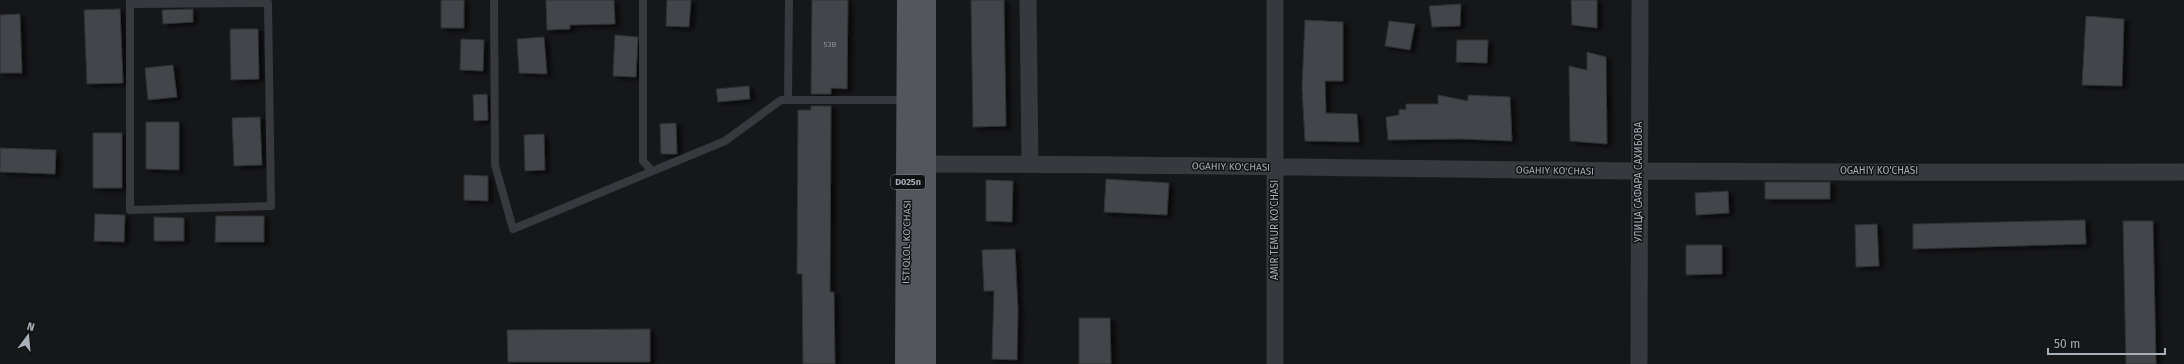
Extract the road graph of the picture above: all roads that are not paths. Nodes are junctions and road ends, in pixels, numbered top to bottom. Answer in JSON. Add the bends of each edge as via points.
{"nodes":[{"id":1,"x":494,"y":0,"type":"edge"},
{"id":2,"x":643,"y":0,"type":"edge"},
{"id":3,"x":789,"y":0,"type":"edge"},
{"id":4,"x":908,"y":0,"type":"edge"},
{"id":5,"x":924,"y":0,"type":"edge"},
{"id":6,"x":1028,"y":0,"type":"edge"},
{"id":7,"x":1276,"y":0,"type":"edge"},
{"id":8,"x":1640,"y":0,"type":"edge"},
{"id":9,"x":130,"y":2,"type":"edge"},
{"id":10,"x":788,"y":100,"type":"junction"},
{"id":11,"x":909,"y":100,"type":"junction"},
{"id":12,"x":925,"y":164,"type":"junction"},
{"id":13,"x":1030,"y":164,"type":"junction"},
{"id":14,"x":1275,"y":168,"type":"junction"},
{"id":15,"x":652,"y":171,"type":"junction"},
{"id":16,"x":1639,"y":171,"type":"junction"},
{"id":17,"x":2184,"y":172,"type":"edge"},
{"id":18,"x":906,"y":364,"type":"edge"},
{"id":19,"x":925,"y":364,"type":"edge"},
{"id":20,"x":1275,"y":364,"type":"edge"},
{"id":21,"x":1639,"y":364,"type":"edge"}],
"edges":[{"from":1,"to":15,"type":"lane","via":[[495,164],[513,229]]},
{"from":2,"to":15,"type":"lane","via":[[643,161]]},
{"from":3,"to":10,"type":"lane"},
{"from":4,"to":11,"type":"main road","name":"ISTIQLOL KO'CHASI","number":"D025n"},
{"from":5,"to":12,"type":"main road","name":"ISTIQLOL KO'CHASI","number":"D025n"},
{"from":6,"to":13,"type":"street"},
{"from":7,"to":14,"type":"street","name":"AMIR TEMUR KO'CHASI"},
{"from":8,"to":16,"type":"street","name":"УЛИЦА САФАРА САХИБОВА"},
{"from":9,"to":9,"type":"lane","via":[[130,210],[271,206],[268,3]]},
{"from":10,"to":11,"type":"lane"},
{"from":10,"to":15,"type":"lane","via":[[781,100],[725,141]]},
{"from":11,"to":18,"type":"main road","name":"ISTIQLOL KO'CHASI","number":"D025n"},
{"from":12,"to":13,"type":"street","name":"OGAHIY KO'CHASI"},
{"from":12,"to":19,"type":"main road","name":"ISTIQLOL KO'CHASI","number":"D025n"},
{"from":13,"to":14,"type":"street","name":"OGAHIY KO'CHASI"},
{"from":14,"to":16,"type":"street","name":"OGAHIY KO'CHASI"},
{"from":14,"to":20,"type":"street","name":"AMIR TEMUR KO'CHASI"},
{"from":16,"to":17,"type":"street","name":"OGAHIY KO'CHASI"},
{"from":16,"to":21,"type":"street","name":"УЛИЦА САФАРА САХИБОВА"}]}
